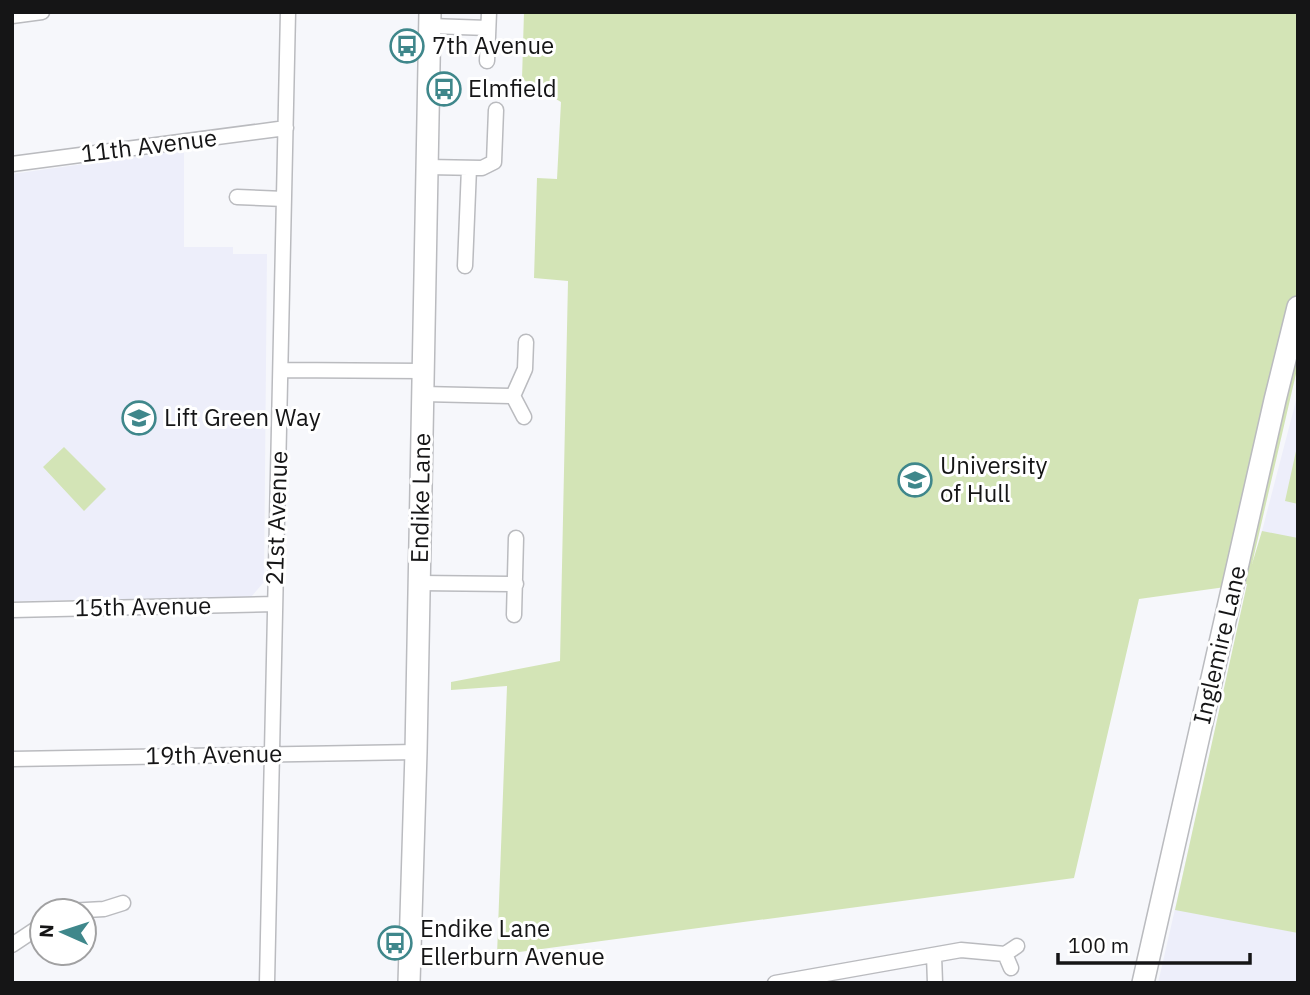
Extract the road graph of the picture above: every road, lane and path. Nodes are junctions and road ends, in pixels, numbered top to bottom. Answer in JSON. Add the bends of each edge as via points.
{"nodes":[{"id":1,"x":42,"y":12,"type":"edge"},
{"id":2,"x":288,"y":12,"type":"edge"},
{"id":3,"x":489,"y":12,"type":"edge"},
{"id":4,"x":12,"y":16,"type":"edge"},
{"id":5,"x":430,"y":19,"type":"edge"},
{"id":6,"x":488,"y":28,"type":"junction"},
{"id":7,"x":488,"y":61,"type":"dead end"},
{"id":8,"x":496,"y":110,"type":"dead end"},
{"id":9,"x":286,"y":128,"type":"junction"},
{"id":10,"x":12,"y":164,"type":"edge"},
{"id":11,"x":427,"y":167,"type":"junction"},
{"id":12,"x":468,"y":168,"type":"junction"},
{"id":13,"x":237,"y":197,"type":"dead end"},
{"id":14,"x":284,"y":199,"type":"junction"},
{"id":15,"x":465,"y":266,"type":"dead end"},
{"id":16,"x":1298,"y":307,"type":"edge"},
{"id":17,"x":526,"y":342,"type":"dead end"},
{"id":18,"x":281,"y":370,"type":"junction"},
{"id":19,"x":423,"y":371,"type":"junction"},
{"id":20,"x":423,"y":394,"type":"junction"},
{"id":21,"x":513,"y":396,"type":"junction"},
{"id":22,"x":524,"y":417,"type":"dead end"},
{"id":23,"x":516,"y":538,"type":"dead end"},
{"id":24,"x":419,"y":583,"type":"junction"},
{"id":25,"x":516,"y":584,"type":"junction"},
{"id":26,"x":275,"y":604,"type":"junction"},
{"id":27,"x":12,"y":610,"type":"edge"},
{"id":28,"x":514,"y":615,"type":"dead end"},
{"id":29,"x":416,"y":752,"type":"junction"},
{"id":30,"x":272,"y":754,"type":"junction"},
{"id":31,"x":12,"y":759,"type":"edge"},
{"id":32,"x":123,"y":903,"type":"dead end"},
{"id":33,"x":98,"y":909,"type":"edge"},
{"id":34,"x":28,"y":934,"type":"edge"},
{"id":35,"x":12,"y":945,"type":"edge"},
{"id":36,"x":934,"y":955,"type":"junction"},
{"id":37,"x":1011,"y":956,"type":"dead end"},
{"id":38,"x":267,"y":983,"type":"edge"},
{"id":39,"x":410,"y":983,"type":"edge"},
{"id":40,"x":775,"y":983,"type":"edge"},
{"id":41,"x":935,"y":983,"type":"edge"},
{"id":42,"x":1143,"y":983,"type":"edge"}],
"edges":[{"from":1,"to":4,"type":"street"},
{"from":2,"to":9,"type":"street","name":"21st Avenue"},
{"from":3,"to":6,"type":"street"},
{"from":5,"to":6,"type":"street"},
{"from":5,"to":11,"type":"street","name":"Endike Lane"},
{"from":6,"to":7,"type":"street"},
{"from":8,"to":12,"type":"street","via":[[494,162]]},
{"from":9,"to":10,"type":"street","name":"11th Avenue"},
{"from":9,"to":14,"type":"street","name":"21st Avenue"},
{"from":11,"to":12,"type":"street"},
{"from":11,"to":19,"type":"street","name":"Endike Lane"},
{"from":12,"to":15,"type":"street"},
{"from":13,"to":14,"type":"street"},
{"from":14,"to":18,"type":"street","name":"21st Avenue"},
{"from":16,"to":42,"type":"street","name":"Inglemire Lane"},
{"from":17,"to":21,"type":"street","via":[[525,369]]},
{"from":18,"to":19,"type":"street"},
{"from":18,"to":26,"type":"street","name":"21st Avenue"},
{"from":19,"to":20,"type":"street","name":"Endike Lane"},
{"from":20,"to":21,"type":"street"},
{"from":20,"to":24,"type":"street","name":"Endike Lane"},
{"from":21,"to":22,"type":"street"},
{"from":23,"to":25,"type":"street"},
{"from":24,"to":25,"type":"street"},
{"from":24,"to":29,"type":"street","name":"Endike Lane"},
{"from":25,"to":28,"type":"street"},
{"from":26,"to":27,"type":"street","name":"15th Avenue"},
{"from":26,"to":30,"type":"street","name":"21st Avenue"},
{"from":29,"to":30,"type":"street","name":"19th Avenue"},
{"from":29,"to":39,"type":"street","name":"Endike Lane"},
{"from":30,"to":31,"type":"street","name":"19th Avenue"},
{"from":30,"to":38,"type":"street","name":"21st Avenue"},
{"from":32,"to":33,"type":"street"},
{"from":34,"to":35,"type":"street"},
{"from":36,"to":37,"type":"street","via":[[961,950]]},
{"from":36,"to":40,"type":"street"},
{"from":36,"to":41,"type":"street"}]}
